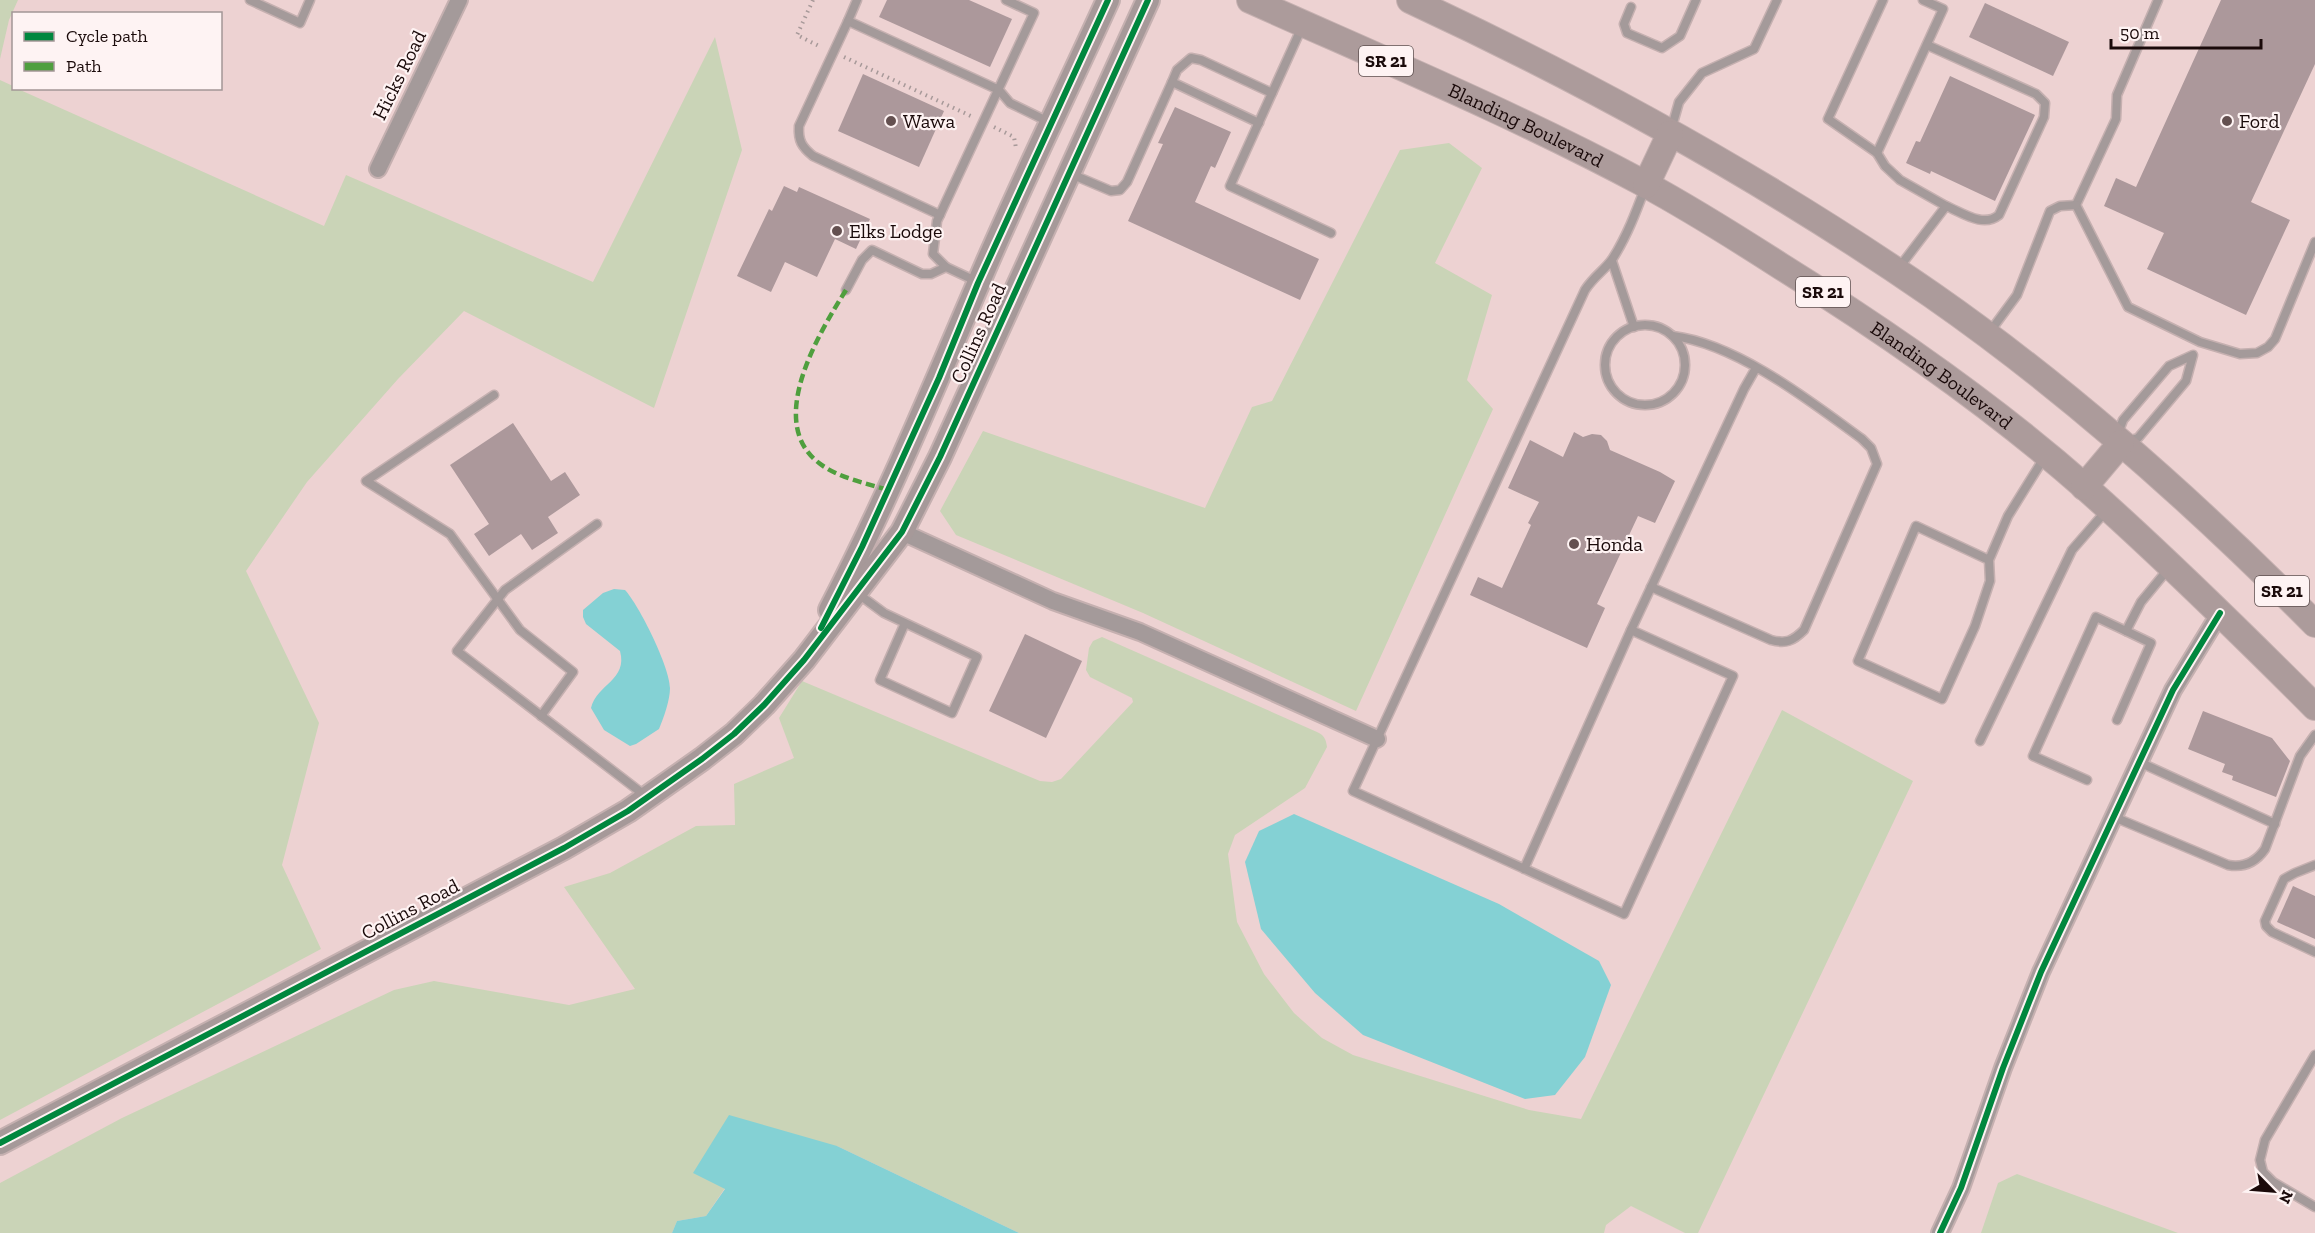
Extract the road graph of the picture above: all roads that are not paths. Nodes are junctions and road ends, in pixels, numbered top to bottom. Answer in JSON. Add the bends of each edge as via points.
{"nodes":[{"id":1,"x":250,"y":0,"type":"edge"},
{"id":2,"x":310,"y":0,"type":"edge"},
{"id":3,"x":459,"y":0,"type":"edge"},
{"id":4,"x":857,"y":0,"type":"edge"},
{"id":5,"x":1006,"y":0,"type":"edge"},
{"id":6,"x":1108,"y":0,"type":"edge"},
{"id":7,"x":1148,"y":0,"type":"edge"},
{"id":8,"x":1250,"y":0,"type":"edge"},
{"id":9,"x":1410,"y":0,"type":"edge"},
{"id":10,"x":1696,"y":0,"type":"edge"},
{"id":11,"x":1777,"y":0,"type":"edge"},
{"id":12,"x":1883,"y":0,"type":"edge"},
{"id":13,"x":1923,"y":0,"type":"edge"},
{"id":14,"x":2158,"y":0,"type":"edge"},
{"id":15,"x":1631,"y":7,"type":"dead end"},
{"id":16,"x":848,"y":21,"type":"junction"},
{"id":17,"x":1303,"y":24,"type":"junction"},
{"id":18,"x":1927,"y":45,"type":"junction"},
{"id":19,"x":1172,"y":82,"type":"junction"},
{"id":20,"x":999,"y":90,"type":"junction"},
{"id":21,"x":1272,"y":93,"type":"junction"},
{"id":22,"x":1052,"y":123,"type":"junction"},
{"id":23,"x":1259,"y":123,"type":"junction"},
{"id":24,"x":1670,"y":134,"type":"junction"},
{"id":25,"x":1877,"y":153,"type":"junction"},
{"id":26,"x":378,"y":169,"type":"dead end"},
{"id":27,"x":1068,"y":173,"type":"junction"},
{"id":28,"x":1646,"y":185,"type":"junction"},
{"id":29,"x":2076,"y":205,"type":"junction"},
{"id":30,"x":1946,"y":206,"type":"junction"},
{"id":31,"x":940,"y":215,"type":"junction"},
{"id":32,"x":1331,"y":233,"type":"dead end"},
{"id":33,"x":2315,"y":242,"type":"edge"},
{"id":34,"x":1612,"y":261,"type":"junction"},
{"id":35,"x":946,"y":267,"type":"junction"},
{"id":36,"x":1896,"y":272,"type":"junction"},
{"id":37,"x":978,"y":283,"type":"junction"},
{"id":38,"x":846,"y":291,"type":"dead end"},
{"id":39,"x":1634,"y":327,"type":"junction"},
{"id":40,"x":1673,"y":336,"type":"junction"},
{"id":41,"x":1987,"y":336,"type":"junction"},
{"id":42,"x":2199,"y":342,"type":"junction"},
{"id":43,"x":2193,"y":355,"type":"junction"},
{"id":44,"x":1756,"y":368,"type":"junction"},
{"id":45,"x":494,"y":395,"type":"dead end"},
{"id":46,"x":2121,"y":443,"type":"junction"},
{"id":47,"x":2046,"y":455,"type":"junction"},
{"id":48,"x":2084,"y":486,"type":"junction"},
{"id":49,"x":2108,"y":508,"type":"junction"},
{"id":50,"x":597,"y":524,"type":"dead end"},
{"id":51,"x":902,"y":532,"type":"junction"},
{"id":52,"x":1989,"y":560,"type":"junction"},
{"id":53,"x":2171,"y":565,"type":"junction"},
{"id":54,"x":1650,"y":587,"type":"junction"},
{"id":55,"x":856,"y":592,"type":"junction"},
{"id":56,"x":498,"y":599,"type":"junction"},
{"id":57,"x":2220,"y":613,"type":"junction"},
{"id":58,"x":905,"y":623,"type":"junction"},
{"id":59,"x":2315,"y":624,"type":"edge"},
{"id":60,"x":1631,"y":630,"type":"junction"},
{"id":61,"x":2126,"y":631,"type":"junction"},
{"id":62,"x":804,"y":660,"type":"junction"},
{"id":63,"x":2315,"y":707,"type":"edge"},
{"id":64,"x":541,"y":716,"type":"junction"},
{"id":65,"x":2116,"y":720,"type":"dead end"},
{"id":66,"x":2315,"y":735,"type":"edge"},
{"id":67,"x":1377,"y":739,"type":"junction"},
{"id":68,"x":1980,"y":741,"type":"dead end"},
{"id":69,"x":2139,"y":762,"type":"junction"},
{"id":70,"x":2087,"y":780,"type":"dead end"},
{"id":71,"x":647,"y":798,"type":"junction"},
{"id":72,"x":2114,"y":817,"type":"junction"},
{"id":73,"x":2275,"y":824,"type":"junction"},
{"id":74,"x":2315,"y":865,"type":"edge"},
{"id":75,"x":1524,"y":869,"type":"junction"},
{"id":76,"x":2315,"y":952,"type":"edge"},
{"id":77,"x":2315,"y":1055,"type":"edge"},
{"id":78,"x":0,"y":1143,"type":"edge"},
{"id":79,"x":2315,"y":1207,"type":"edge"},
{"id":80,"x":1940,"y":1233,"type":"edge"}],
"edges":[{"from":1,"to":2,"type":"lane","via":[[300,23]]},
{"from":3,"to":26,"type":"street","name":"Hicks Road"},
{"from":4,"to":16,"type":"lane"},
{"from":5,"to":20,"type":"lane","via":[[1034,13]]},
{"from":6,"to":22,"type":"street","name":"Collins Road"},
{"from":7,"to":27,"type":"street","name":"Collins Road"},
{"from":8,"to":17,"type":"main road","name":"Blanding Boulevard","number":"SR 21"},
{"from":9,"to":24,"type":"main road","number":"SR 21","via":[[1561,74]]},
{"from":10,"to":15,"type":"lane","via":[[1680,36],[1662,48],[1627,33],[1623,24]]},
{"from":11,"to":24,"type":"lane","via":[[1754,49],[1702,73],[1680,102]]},
{"from":12,"to":25,"type":"lane","via":[[1828,119]]},
{"from":13,"to":18,"type":"lane","via":[[1943,9]]},
{"from":14,"to":29,"type":"lane","via":[[2117,95],[2116,119]]},
{"from":16,"to":20,"type":"lane"},
{"from":16,"to":31,"type":"lane","via":[[799,126],[798,139],[813,156]]},
{"from":17,"to":21,"type":"lane"},
{"from":17,"to":28,"type":"main road","name":"Blanding Boulevard","number":"SR 21","via":[[1562,141]]},
{"from":18,"to":25,"type":"lane"},
{"from":18,"to":30,"type":"lane","via":[[2036,94],[2046,103],[2044,117],[1999,215],[1980,220]]},
{"from":19,"to":21,"type":"lane","via":[[1177,70],[1191,58]]},
{"from":19,"to":23,"type":"lane"},
{"from":19,"to":27,"type":"lane","via":[[1120,190],[1111,191]]},
{"from":20,"to":22,"type":"lane","via":[[1010,104]]},
{"from":20,"to":31,"type":"lane"},
{"from":21,"to":23,"type":"lane"},
{"from":22,"to":37,"type":"street","name":"Collins Road"},
{"from":23,"to":32,"type":"lane","via":[[1230,186]]},
{"from":24,"to":28,"type":"main road"},
{"from":24,"to":36,"type":"main road","number":"SR 21","via":[[1741,172]]},
{"from":25,"to":30,"type":"lane","via":[[1900,180]]},
{"from":27,"to":51,"type":"street","name":"Collins Road","via":[[940,457]]},
{"from":28,"to":34,"type":"lane"},
{"from":28,"to":47,"type":"main road","name":"Blanding Boulevard","number":"SR 21","via":[[1851,311],[1922,359]]},
{"from":29,"to":41,"type":"lane","via":[[2050,211],[2017,296]]},
{"from":29,"to":42,"type":"lane","via":[[2128,306]]},
{"from":30,"to":36,"type":"lane"},
{"from":31,"to":35,"type":"lane","via":[[933,254]]},
{"from":33,"to":42,"type":"lane","via":[[2275,339],[2268,347],[2257,353],[2240,354]]},
{"from":34,"to":39,"type":"lane"},
{"from":34,"to":67,"type":"lane","via":[[1593,276],[1585,290]]},
{"from":35,"to":37,"type":"lane"},
{"from":35,"to":38,"type":"lane","via":[[922,274],[872,250],[862,260]]},
{"from":36,"to":41,"type":"main road","number":"SR 21"},
{"from":37,"to":62,"type":"street","name":"Collins Road","via":[[862,547]]},
{"from":39,"to":40,"type":"lane","via":[[1651,325]]},
{"from":39,"to":40,"type":"lane","via":[[1612,344],[1606,365],[1612,387],[1638,404],[1659,402],[1682,381],[1684,357]]},
{"from":40,"to":44,"type":"lane","via":[[1718,348]]},
{"from":41,"to":46,"type":"main road","number":"SR 21"},
{"from":42,"to":43,"type":"lane"},
{"from":43,"to":46,"type":"lane","via":[[2186,381],[2138,438]]},
{"from":43,"to":46,"type":"lane","via":[[2169,366],[2127,415],[2121,424]]},
{"from":44,"to":54,"type":"lane"},
{"from":44,"to":54,"type":"lane","via":[[1862,439],[1871,448],[1877,464],[1804,630],[1784,643],[1771,640]]},
{"from":45,"to":56,"type":"lane","via":[[366,481],[450,534]]},
{"from":46,"to":48,"type":"main road"},
{"from":46,"to":59,"type":"main road","number":"SR 21"},
{"from":47,"to":48,"type":"main road","name":"Blanding Boulevard","number":"SR 21"},
{"from":47,"to":52,"type":"lane","via":[[2008,516]]},
{"from":48,"to":49,"type":"main road","name":"Blanding Boulevard","number":"SR 21"},
{"from":49,"to":53,"type":"main road","name":"Blanding Boulevard","number":"SR 21"},
{"from":49,"to":68,"type":"lane","via":[[2072,550]]},
{"from":50,"to":56,"type":"lane"},
{"from":51,"to":55,"type":"street","name":"Collins Road"},
{"from":51,"to":67,"type":"street","via":[[1053,601],[1140,632]]},
{"from":52,"to":52,"type":"lane","via":[[1990,581],[1975,626],[1942,699],[1858,661],[1916,526]]},
{"from":53,"to":57,"type":"main road","name":"Blanding Boulevard","number":"SR 21"},
{"from":53,"to":61,"type":"lane","via":[[2141,602]]},
{"from":54,"to":60,"type":"lane"},
{"from":55,"to":58,"type":"lane"},
{"from":55,"to":62,"type":"street","name":"Collins Road"},
{"from":56,"to":64,"type":"lane","via":[[520,630],[573,672]]},
{"from":56,"to":64,"type":"lane","via":[[457,651]]},
{"from":57,"to":63,"type":"main road","name":"Blanding Boulevard","number":"SR 21"},
{"from":57,"to":69,"type":"street","via":[[2173,690]]},
{"from":58,"to":58,"type":"lane","via":[[880,680],[952,713],[977,657]]},
{"from":60,"to":75,"type":"lane"},
{"from":60,"to":75,"type":"lane","via":[[1732,676],[1728,687],[1624,914]]},
{"from":61,"to":65,"type":"lane","via":[[2151,643]]},
{"from":61,"to":70,"type":"lane","via":[[2096,617],[2033,756]]},
{"from":62,"to":71,"type":"street","name":"Collins Road","via":[[734,734]]},
{"from":64,"to":71,"type":"lane"},
{"from":66,"to":73,"type":"lane","via":[[2300,756]]},
{"from":67,"to":75,"type":"lane","via":[[1353,791]]},
{"from":69,"to":72,"type":"street"},
{"from":69,"to":73,"type":"lane"},
{"from":71,"to":78,"type":"street","name":"Collins Road","via":[[564,848]]},
{"from":72,"to":73,"type":"lane","via":[[2235,867],[2258,858]]},
{"from":72,"to":80,"type":"street","via":[[2041,972],[1961,1188]]},
{"from":74,"to":76,"type":"lane","via":[[2284,879],[2265,921],[2268,930]]},
{"from":77,"to":79,"type":"lane","via":[[2265,1140],[2259,1160],[2263,1172],[2273,1182]]}]}
